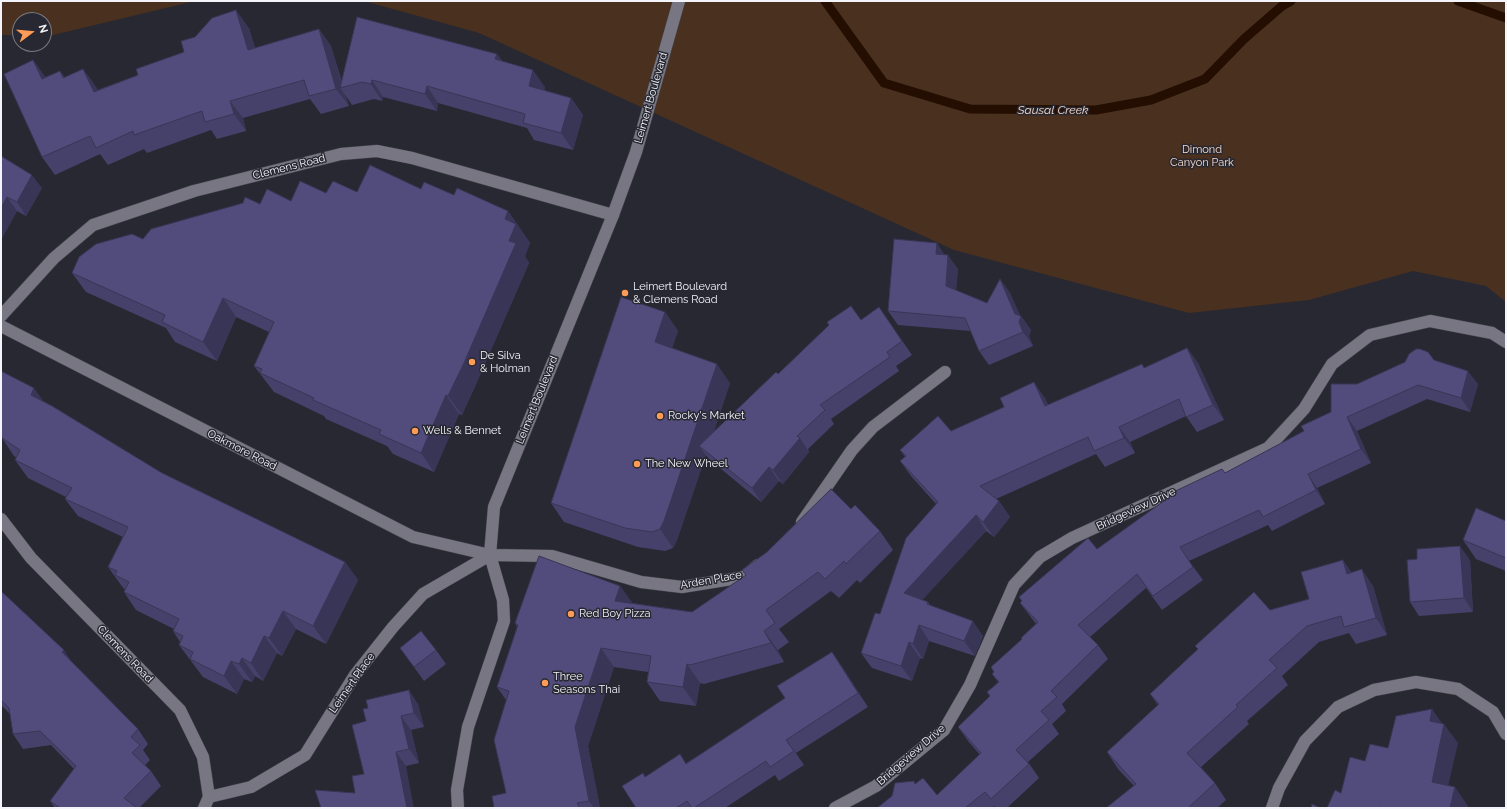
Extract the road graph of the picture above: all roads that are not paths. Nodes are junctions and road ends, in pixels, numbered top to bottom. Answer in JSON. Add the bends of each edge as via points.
{"nodes":[{"id":1,"x":679,"y":1,"type":"edge"},
{"id":2,"x":613,"y":215,"type":"junction"},
{"id":3,"x":1,"y":316,"type":"edge"},
{"id":4,"x":1,"y":326,"type":"edge"},
{"id":5,"x":1506,"y":342,"type":"edge"},
{"id":6,"x":945,"y":372,"type":"dead end"},
{"id":7,"x":1,"y":519,"type":"edge"},
{"id":8,"x":795,"y":532,"type":"edge"},
{"id":9,"x":490,"y":555,"type":"junction"},
{"id":10,"x":766,"y":558,"type":"edge"},
{"id":11,"x":1506,"y":734,"type":"edge"},
{"id":12,"x":206,"y":803,"type":"edge"},
{"id":13,"x":458,"y":808,"type":"edge"},
{"id":14,"x":835,"y":808,"type":"edge"},
{"id":15,"x":1272,"y":808,"type":"edge"}],
"edges":[{"from":1,"to":2,"type":"street","name":"Leimert Boulevard","via":[[636,152]]},
{"from":2,"to":3,"type":"street","name":"Clemens Road","via":[[412,158],[377,151],[342,154],[194,191],[93,225],[54,258]]},
{"from":2,"to":9,"type":"street","name":"Leimert Boulevard","via":[[494,507]]},
{"from":4,"to":9,"type":"street","name":"Oakmore Road","via":[[413,537]]},
{"from":5,"to":14,"type":"street","name":"Bridgeview Drive","via":[[1492,333],[1430,321],[1370,335],[1332,364],[1304,409],[1268,448],[1072,538],[1040,557],[1014,585],[970,685],[944,730],[876,786]]},
{"from":6,"to":8,"type":"street","via":[[873,428],[852,450]]},
{"from":7,"to":12,"type":"street","name":"Clemens Road","via":[[31,558],[180,710],[203,757]]},
{"from":9,"to":10,"type":"street","name":"Arden Place","via":[[552,556],[641,582],[682,587],[744,577]]},
{"from":9,"to":12,"type":"street","name":"Leimert Place","via":[[423,594],[393,627],[355,676],[305,755],[251,787]]},
{"from":9,"to":13,"type":"street","name":"Leimert Boulevard","via":[[503,600],[504,621],[468,727],[457,790]]},
{"from":11,"to":15,"type":"street","via":[[1493,712],[1458,689],[1416,682],[1374,690],[1338,707],[1305,741],[1279,788]]}]}
